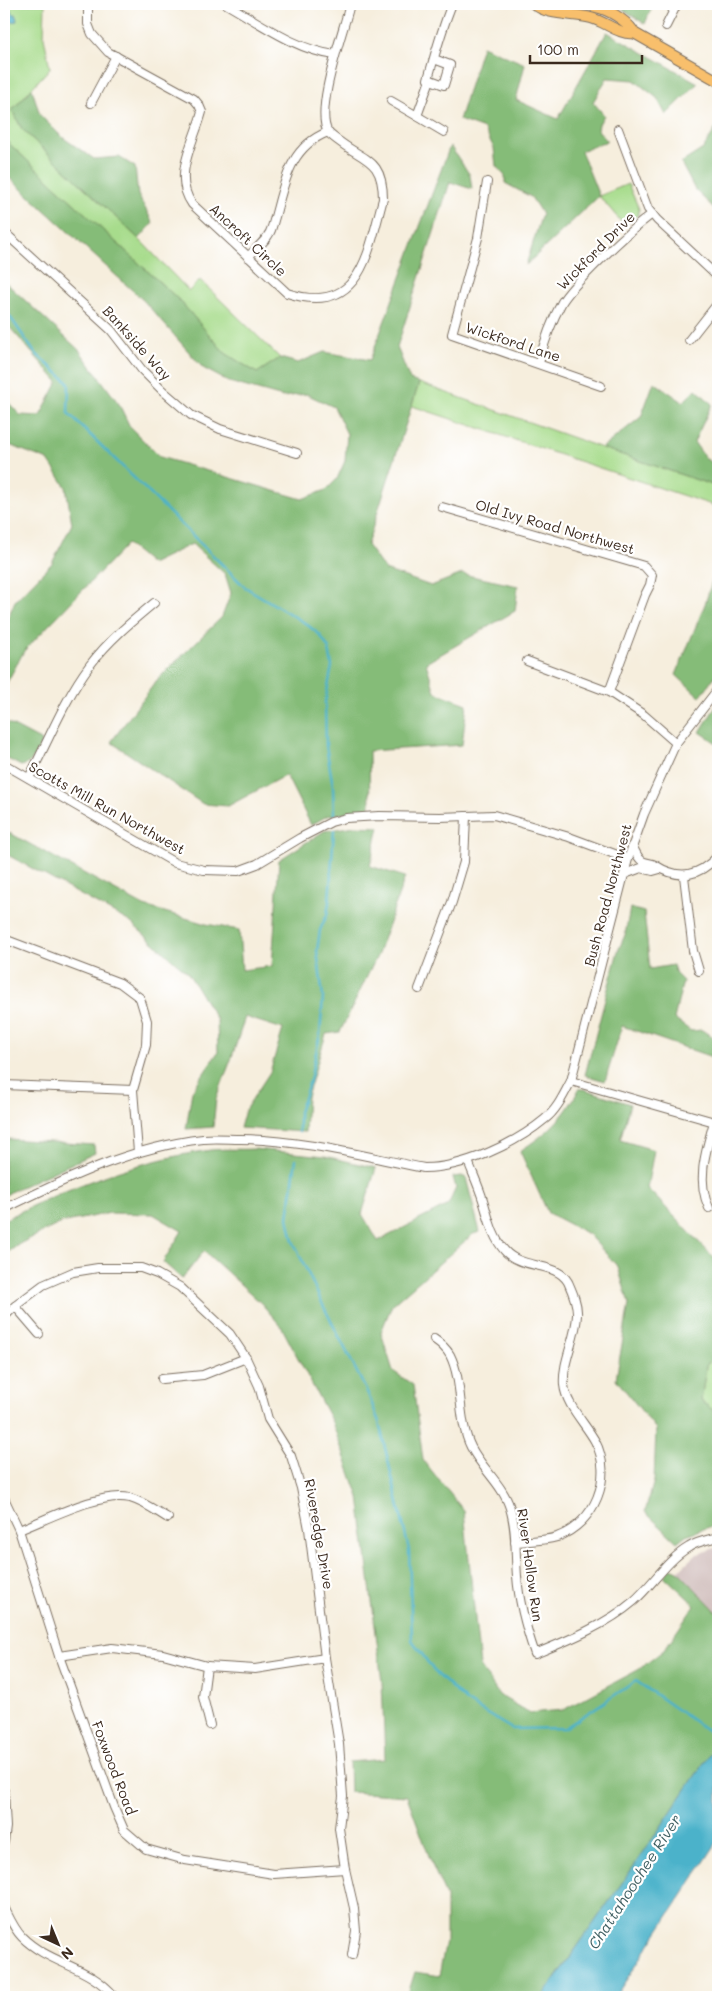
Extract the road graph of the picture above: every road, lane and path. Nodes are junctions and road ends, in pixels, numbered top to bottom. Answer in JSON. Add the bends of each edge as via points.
{"nodes":[{"id":1,"x":88,"y":4,"type":"edge"},
{"id":2,"x":226,"y":4,"type":"edge"},
{"id":3,"x":350,"y":4,"type":"edge"},
{"id":4,"x":452,"y":4,"type":"edge"},
{"id":5,"x":534,"y":4,"type":"edge"},
{"id":6,"x":565,"y":4,"type":"edge"},
{"id":7,"x":588,"y":4,"type":"edge"},
{"id":8,"x":677,"y":4,"type":"edge"},
{"id":9,"x":601,"y":6,"type":"edge"},
{"id":10,"x":549,"y":11,"type":"junction"},
{"id":11,"x":666,"y":26,"type":"dead end"},
{"id":12,"x":634,"y":33,"type":"junction"},
{"id":13,"x":335,"y":55,"type":"junction"},
{"id":14,"x":116,"y":56,"type":"junction"},
{"id":15,"x":434,"y":59,"type":"junction"},
{"id":16,"x":430,"y":80,"type":"junction"},
{"id":17,"x":718,"y":81,"type":"edge"},
{"id":18,"x":391,"y":101,"type":"dead end"},
{"id":19,"x":90,"y":103,"type":"dead end"},
{"id":20,"x":417,"y":116,"type":"junction"},
{"id":21,"x":618,"y":129,"type":"dead end"},
{"id":22,"x":328,"y":132,"type":"junction"},
{"id":23,"x":444,"y":132,"type":"dead end"},
{"id":24,"x":487,"y":182,"type":"dead end"},
{"id":25,"x":652,"y":214,"type":"junction"},
{"id":26,"x":4,"y":232,"type":"edge"},
{"id":27,"x":248,"y":257,"type":"junction"},
{"id":28,"x":718,"y":277,"type":"edge"},
{"id":29,"x":718,"y":302,"type":"edge"},
{"id":30,"x":689,"y":340,"type":"dead end"},
{"id":31,"x":539,"y":363,"type":"junction"},
{"id":32,"x":601,"y":386,"type":"dead end"},
{"id":33,"x":297,"y":454,"type":"dead end"},
{"id":34,"x":442,"y":507,"type":"dead end"},
{"id":35,"x":154,"y":603,"type":"dead end"},
{"id":36,"x":527,"y":661,"type":"dead end"},
{"id":37,"x":718,"y":689,"type":"edge"},
{"id":38,"x":610,"y":692,"type":"junction"},
{"id":39,"x":676,"y":743,"type":"junction"},
{"id":40,"x":4,"y":764,"type":"edge"},
{"id":41,"x":29,"y":778,"type":"junction"},
{"id":42,"x":466,"y":816,"type":"junction"},
{"id":43,"x":632,"y":846,"type":"junction"},
{"id":44,"x":718,"y":856,"type":"edge"},
{"id":45,"x":628,"y":859,"type":"junction"},
{"id":46,"x":660,"y":869,"type":"junction"},
{"id":47,"x":625,"y":874,"type":"junction"},
{"id":48,"x":684,"y":876,"type":"junction"},
{"id":49,"x":4,"y":939,"type":"edge"},
{"id":50,"x":698,"y":971,"type":"dead end"},
{"id":51,"x":420,"y":988,"type":"dead end"},
{"id":52,"x":571,"y":1081,"type":"junction"},
{"id":53,"x":4,"y":1085,"type":"edge"},
{"id":54,"x":133,"y":1090,"type":"junction"},
{"id":55,"x":716,"y":1123,"type":"edge"},
{"id":56,"x":138,"y":1152,"type":"junction"},
{"id":57,"x":468,"y":1161,"type":"junction"},
{"id":58,"x":709,"y":1208,"type":"dead end"},
{"id":59,"x":4,"y":1209,"type":"edge"},
{"id":60,"x":15,"y":1306,"type":"junction"},
{"id":61,"x":4,"y":1317,"type":"edge"},
{"id":62,"x":39,"y":1334,"type":"dead end"},
{"id":63,"x":434,"y":1339,"type":"dead end"},
{"id":64,"x":246,"y":1358,"type":"junction"},
{"id":65,"x":162,"y":1379,"type":"dead end"},
{"id":66,"x":4,"y":1498,"type":"edge"},
{"id":67,"x":168,"y":1518,"type":"dead end"},
{"id":68,"x":19,"y":1530,"type":"junction"},
{"id":69,"x":718,"y":1537,"type":"edge"},
{"id":70,"x":515,"y":1542,"type":"junction"},
{"id":71,"x":59,"y":1656,"type":"junction"},
{"id":72,"x":325,"y":1658,"type":"junction"},
{"id":73,"x":207,"y":1666,"type":"junction"},
{"id":74,"x":210,"y":1725,"type":"dead end"},
{"id":75,"x":4,"y":1791,"type":"edge"},
{"id":76,"x":4,"y":1842,"type":"edge"},
{"id":77,"x":345,"y":1869,"type":"junction"},
{"id":78,"x":4,"y":1907,"type":"edge"},
{"id":79,"x":352,"y":1955,"type":"dead end"},
{"id":80,"x":115,"y":1997,"type":"edge"}],
"edges":[{"from":1,"to":14,"type":"street","name":"Ancroft Circle","via":[[88,24],[92,34]]},
{"from":2,"to":13,"type":"street","via":[[294,42]]},
{"from":3,"to":13,"type":"street"},
{"from":4,"to":15,"type":"street"},
{"from":5,"to":10,"type":"main road"},
{"from":6,"to":10,"type":"main road"},
{"from":7,"to":9,"type":"main road","via":[[596,8]]},
{"from":8,"to":11,"type":"street"},
{"from":9,"to":12,"type":"main road","via":[[632,27]]},
{"from":10,"to":12,"type":"main road","via":[[591,18],[626,34]]},
{"from":12,"to":17,"type":"main road"},
{"from":13,"to":22,"type":"street","via":[[324,112]]},
{"from":14,"to":19,"type":"street"},
{"from":14,"to":27,"type":"street","name":"Ancroft Circle","via":[[194,99],[199,105],[202,112],[184,172],[186,196]]},
{"from":15,"to":16,"type":"street"},
{"from":15,"to":16,"type":"street","via":[[450,65],[444,85]]},
{"from":16,"to":20,"type":"street"},
{"from":18,"to":20,"type":"street"},
{"from":20,"to":23,"type":"street"},
{"from":21,"to":25,"type":"street"},
{"from":22,"to":27,"type":"street","via":[[297,153],[272,228]]},
{"from":22,"to":27,"type":"street","name":"Ancroft Circle","via":[[367,158],[380,176],[383,187],[381,207],[360,273],[346,288],[331,297],[302,298],[287,293]]},
{"from":24,"to":31,"type":"street","name":"Wickford Lane","via":[[478,238],[452,334]]},
{"from":25,"to":28,"type":"street"},
{"from":25,"to":31,"type":"street","name":"Wickford Drive","via":[[572,288],[552,322]]},
{"from":26,"to":33,"type":"street","name":"Bankside Way","via":[[111,330],[142,370],[192,415],[220,429]]},
{"from":29,"to":30,"type":"street"},
{"from":31,"to":32,"type":"street","name":"Wickford Lane"},
{"from":34,"to":38,"type":"street","name":"Old Ivy Road Northwest","via":[[650,570],[650,585]]},
{"from":35,"to":41,"type":"street","via":[[120,632],[90,665]]},
{"from":36,"to":38,"type":"street"},
{"from":37,"to":39,"type":"street","name":"Bush Road Northwest"},
{"from":38,"to":39,"type":"street"},
{"from":39,"to":43,"type":"street","name":"Bush Road Northwest"},
{"from":40,"to":41,"type":"street","name":"Scotts Mill Run Northwest"},
{"from":41,"to":42,"type":"street","name":"Scotts Mill Run Northwest","via":[[174,863],[204,870],[238,871],[257,864],[331,822],[346,818]]},
{"from":42,"to":45,"type":"street","name":"Scotts Mill Run Northwest","via":[[494,815]]},
{"from":42,"to":51,"type":"street","via":[[464,862]]},
{"from":43,"to":45,"type":"street","name":"Bush Road Northwest"},
{"from":43,"to":46,"type":"street","via":[[641,860]]},
{"from":44,"to":48,"type":"street","via":[[706,868]]},
{"from":45,"to":47,"type":"street","name":"Bush Road Northwest"},
{"from":46,"to":47,"type":"street","via":[[640,868]]},
{"from":46,"to":48,"type":"street"},
{"from":47,"to":52,"type":"street","name":"Bush Road Northwest"},
{"from":48,"to":50,"type":"street"},
{"from":49,"to":54,"type":"street","via":[[120,983],[140,998],[147,1021],[146,1045]]},
{"from":52,"to":55,"type":"street"},
{"from":52,"to":57,"type":"street","name":"Bush Road Northwest","via":[[546,1119],[507,1144]]},
{"from":53,"to":54,"type":"street"},
{"from":54,"to":56,"type":"street"},
{"from":55,"to":58,"type":"street","via":[[705,1155],[703,1185]]},
{"from":56,"to":57,"type":"street","via":[[204,1139],[250,1139],[321,1146],[424,1168],[441,1168]]},
{"from":56,"to":59,"type":"street","via":[[82,1172]]},
{"from":57,"to":70,"type":"street","via":[[494,1236],[506,1252],[518,1261],[558,1272],[574,1295],[578,1314],[563,1374],[564,1392],[600,1455],[602,1479],[595,1506],[579,1525],[556,1537]]},
{"from":60,"to":61,"type":"street","name":"Riveredge Drive"},
{"from":60,"to":62,"type":"street"},
{"from":60,"to":64,"type":"street","name":"Riveredge Drive","via":[[44,1285],[73,1272],[98,1268],[141,1268],[180,1287],[230,1334]]},
{"from":63,"to":70,"type":"street","name":"River Hollow Run","via":[[450,1355],[471,1447],[498,1484],[510,1508]]},
{"from":64,"to":65,"type":"street","via":[[203,1374]]},
{"from":64,"to":72,"type":"street","name":"Riveredge Drive","via":[[259,1386],[268,1419],[291,1456],[301,1488]]},
{"from":66,"to":68,"type":"street","name":"Foxwood Road"},
{"from":67,"to":68,"type":"street","via":[[143,1502],[107,1497]]},
{"from":68,"to":71,"type":"street","name":"Foxwood Road"},
{"from":69,"to":70,"type":"street","name":"River Hollow Run","via":[[688,1547],[635,1600],[612,1618],[536,1654],[522,1615]]},
{"from":71,"to":73,"type":"street","via":[[112,1648],[163,1654]]},
{"from":71,"to":77,"type":"street","name":"Foxwood Road","via":[[120,1822],[124,1830],[146,1849],[185,1860],[274,1874]]},
{"from":72,"to":73,"type":"street","via":[[255,1669]]},
{"from":72,"to":77,"type":"street","name":"Riveredge Drive","via":[[341,1760],[343,1796],[339,1828]]},
{"from":73,"to":74,"type":"street","via":[[203,1697]]},
{"from":75,"to":76,"type":"street"},
{"from":77,"to":79,"type":"street","name":"Riveredge Drive","via":[[356,1931]]},
{"from":78,"to":80,"type":"street","via":[[21,1936],[47,1954],[91,1975]]}]}
